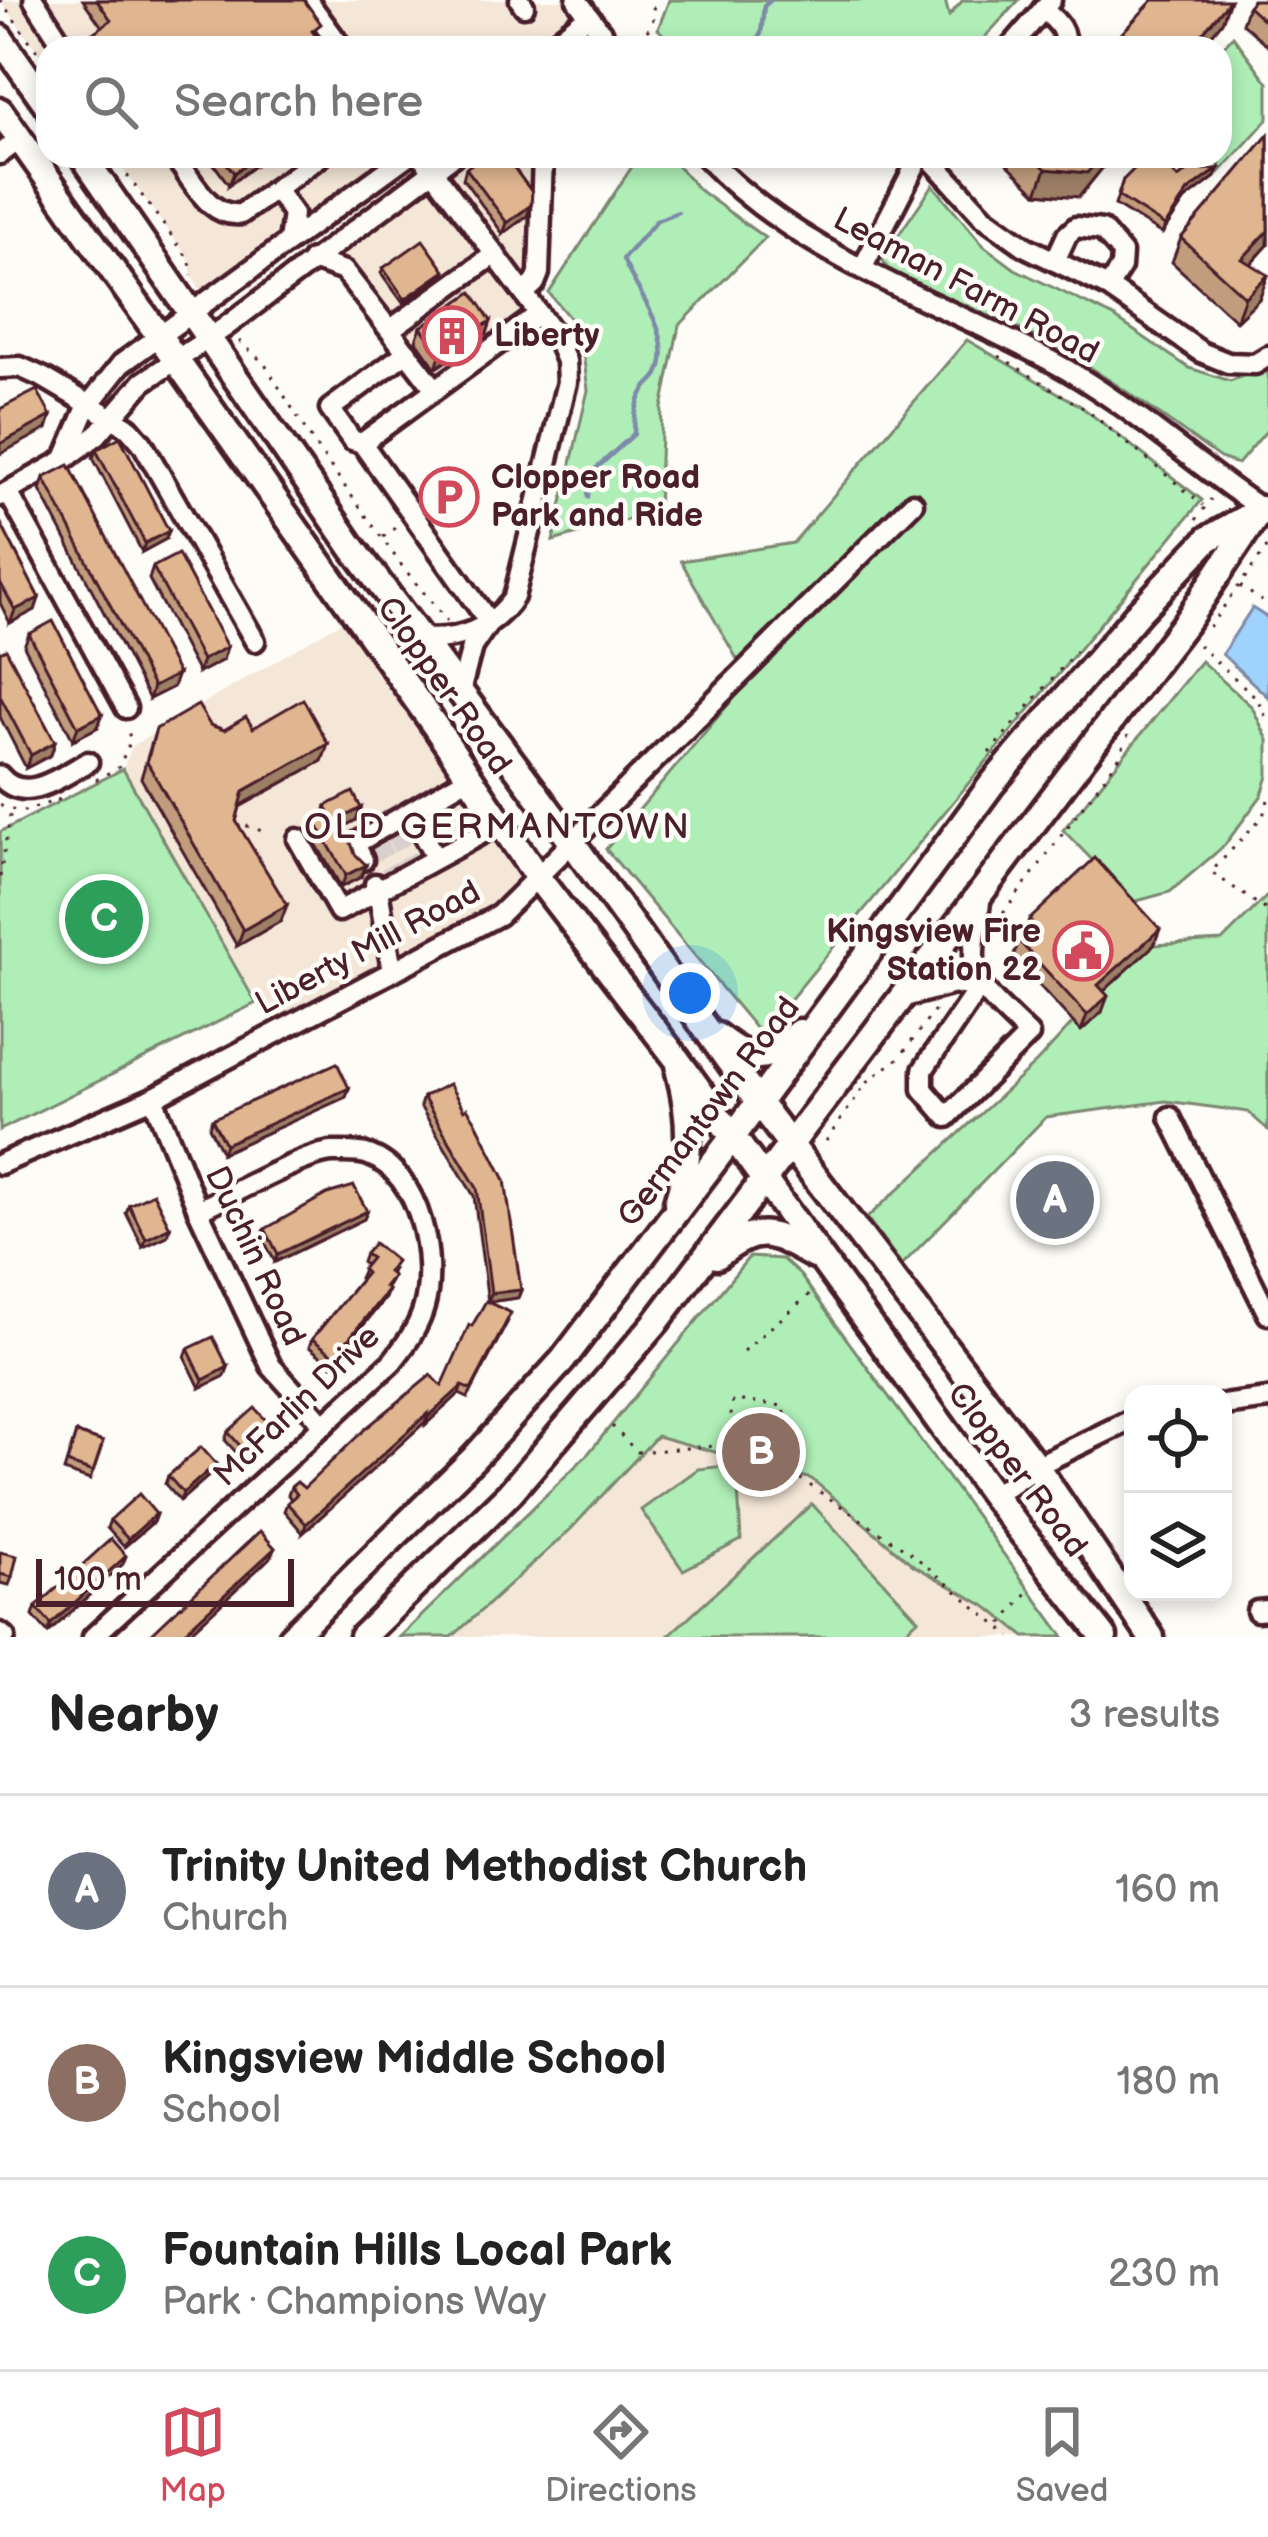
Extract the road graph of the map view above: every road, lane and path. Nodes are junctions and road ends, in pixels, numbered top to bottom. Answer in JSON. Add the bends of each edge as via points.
{"nodes":[{"id":1,"x":0,"y":0,"type":"edge"},
{"id":2,"x":34,"y":0,"type":"edge"},
{"id":3,"x":307,"y":0,"type":"edge"},
{"id":4,"x":649,"y":0,"type":"edge"},
{"id":5,"x":1047,"y":5,"type":"edge"},
{"id":6,"x":583,"y":8,"type":"edge"},
{"id":7,"x":57,"y":36,"type":"edge"},
{"id":8,"x":333,"y":36,"type":"edge"},
{"id":9,"x":558,"y":36,"type":"edge"},
{"id":10,"x":606,"y":36,"type":"edge"},
{"id":11,"x":634,"y":36,"type":"edge"},
{"id":12,"x":1020,"y":36,"type":"edge"},
{"id":13,"x":1065,"y":36,"type":"edge"},
{"id":14,"x":0,"y":38,"type":"edge"},
{"id":15,"x":36,"y":50,"type":"edge"},
{"id":16,"x":36,"y":89,"type":"edge"},
{"id":17,"x":0,"y":111,"type":"edge"},
{"id":18,"x":10,"y":147,"type":"edge"},
{"id":19,"x":92,"y":168,"type":"edge"},
{"id":20,"x":122,"y":168,"type":"edge"},
{"id":21,"x":183,"y":168,"type":"edge"},
{"id":22,"x":305,"y":168,"type":"edge"},
{"id":23,"x":389,"y":168,"type":"edge"},
{"id":24,"x":421,"y":168,"type":"edge"},
{"id":25,"x":431,"y":168,"type":"edge"},
{"id":26,"x":545,"y":168,"type":"edge"},
{"id":27,"x":718,"y":168,"type":"edge"},
{"id":28,"x":917,"y":168,"type":"edge"},
{"id":29,"x":936,"y":168,"type":"edge"},
{"id":30,"x":276,"y":189,"type":"junction"},
{"id":31,"x":289,"y":241,"type":"junction"},
{"id":32,"x":495,"y":254,"type":"junction"},
{"id":33,"x":312,"y":260,"type":"junction"},
{"id":34,"x":1055,"y":261,"type":"junction"},
{"id":35,"x":863,"y":267,"type":"junction"},
{"id":36,"x":1108,"y":286,"type":"junction"},
{"id":37,"x":524,"y":293,"type":"junction"},
{"id":38,"x":198,"y":305,"type":"junction"},
{"id":39,"x":538,"y":314,"type":"junction"},
{"id":40,"x":391,"y":329,"type":"junction"},
{"id":41,"x":216,"y":333,"type":"junction"},
{"id":42,"x":158,"y":334,"type":"junction"},
{"id":43,"x":987,"y":350,"type":"dead end"},
{"id":44,"x":407,"y":352,"type":"junction"},
{"id":45,"x":1268,"y":356,"type":"edge"},
{"id":46,"x":177,"y":360,"type":"junction"},
{"id":47,"x":0,"y":368,"type":"edge"},
{"id":48,"x":435,"y":389,"type":"junction"},
{"id":49,"x":87,"y":407,"type":"junction"},
{"id":50,"x":111,"y":418,"type":"junction"},
{"id":51,"x":362,"y":443,"type":"junction"},
{"id":52,"x":64,"y":460,"type":"junction"},
{"id":53,"x":4,"y":494,"type":"edge"},
{"id":54,"x":913,"y":503,"type":"dead end"},
{"id":55,"x":1264,"y":505,"type":"edge"},
{"id":56,"x":1204,"y":506,"type":"dead end"},
{"id":57,"x":396,"y":527,"type":"dead end"},
{"id":58,"x":382,"y":538,"type":"junction"},
{"id":59,"x":1268,"y":546,"type":"edge"},
{"id":60,"x":1240,"y":586,"type":"junction"},
{"id":61,"x":1268,"y":604,"type":"edge"},
{"id":62,"x":489,"y":622,"type":"junction"},
{"id":63,"x":1207,"y":630,"type":"dead end"},
{"id":64,"x":420,"y":638,"type":"junction"},
{"id":65,"x":450,"y":640,"type":"junction"},
{"id":66,"x":255,"y":641,"type":"dead end"},
{"id":67,"x":1196,"y":644,"type":"dead end"},
{"id":68,"x":460,"y":692,"type":"junction"},
{"id":69,"x":126,"y":708,"type":"dead end"},
{"id":70,"x":252,"y":714,"type":"dead end"},
{"id":71,"x":1268,"y":722,"type":"edge"},
{"id":72,"x":245,"y":729,"type":"edge"},
{"id":73,"x":1127,"y":736,"type":"dead end"},
{"id":74,"x":88,"y":762,"type":"dead end"},
{"id":75,"x":0,"y":776,"type":"edge"},
{"id":76,"x":469,"y":777,"type":"junction"},
{"id":77,"x":1268,"y":800,"type":"edge"},
{"id":78,"x":11,"y":808,"type":"dead end"},
{"id":79,"x":410,"y":812,"type":"junction"},
{"id":80,"x":234,"y":821,"type":"edge"},
{"id":81,"x":501,"y":823,"type":"junction"},
{"id":82,"x":262,"y":831,"type":"dead end"},
{"id":83,"x":298,"y":839,"type":"dead end"},
{"id":84,"x":572,"y":842,"type":"junction"},
{"id":85,"x":435,"y":857,"type":"junction"},
{"id":86,"x":363,"y":860,"type":"edge"},
{"id":87,"x":0,"y":878,"type":"edge"},
{"id":88,"x":538,"y":878,"type":"junction"},
{"id":89,"x":375,"y":884,"type":"junction"},
{"id":90,"x":981,"y":895,"type":"junction"},
{"id":91,"x":1268,"y":911,"type":"edge"},
{"id":92,"x":990,"y":930,"type":"dead end"},
{"id":93,"x":392,"y":970,"type":"junction"},
{"id":94,"x":969,"y":986,"type":"junction"},
{"id":95,"x":835,"y":997,"type":"junction"},
{"id":96,"x":904,"y":997,"type":"junction"},
{"id":97,"x":700,"y":1022,"type":"junction"},
{"id":98,"x":676,"y":1058,"type":"junction"},
{"id":99,"x":153,"y":1098,"type":"junction"},
{"id":100,"x":758,"y":1102,"type":"junction"},
{"id":101,"x":1170,"y":1117,"type":"dead end"},
{"id":102,"x":732,"y":1138,"type":"junction"},
{"id":103,"x":826,"y":1141,"type":"dead end"},
{"id":104,"x":793,"y":1145,"type":"junction"},
{"id":105,"x":0,"y":1164,"type":"edge"},
{"id":106,"x":765,"y":1182,"type":"junction"},
{"id":107,"x":198,"y":1210,"type":"junction"},
{"id":108,"x":671,"y":1220,"type":"junction"},
{"id":109,"x":823,"y":1261,"type":"junction"},
{"id":110,"x":696,"y":1272,"type":"junction"},
{"id":111,"x":816,"y":1289,"type":"dead end"},
{"id":112,"x":1268,"y":1314,"type":"edge"},
{"id":113,"x":743,"y":1351,"type":"dead end"},
{"id":114,"x":1268,"y":1400,"type":"edge"},
{"id":115,"x":1232,"y":1404,"type":"edge"},
{"id":116,"x":1124,"y":1423,"type":"edge"},
{"id":117,"x":324,"y":1425,"type":"junction"},
{"id":118,"x":612,"y":1426,"type":"dead end"},
{"id":119,"x":1036,"y":1466,"type":"junction"},
{"id":120,"x":993,"y":1496,"type":"junction"},
{"id":121,"x":1031,"y":1588,"type":"dead end"},
{"id":122,"x":1001,"y":1625,"type":"junction"},
{"id":123,"x":93,"y":1637,"type":"edge"},
{"id":124,"x":291,"y":1637,"type":"edge"},
{"id":125,"x":362,"y":1637,"type":"edge"},
{"id":126,"x":1011,"y":1637,"type":"edge"},
{"id":127,"x":1104,"y":1637,"type":"edge"},
{"id":128,"x":1150,"y":1637,"type":"edge"}],
"edges":[{"from":1,"to":15,"type":"path"},
{"from":2,"to":7,"type":"street"},
{"from":3,"to":8,"type":"street"},
{"from":4,"to":11,"type":"path","via":[[652,26]]},
{"from":5,"to":12,"type":"street"},
{"from":5,"to":13,"type":"street"},
{"from":6,"to":9,"type":"street"},
{"from":6,"to":10,"type":"street"},
{"from":14,"to":16,"type":"main road"},
{"from":17,"to":18,"type":"main road","name":"Clopper Road"},
{"from":18,"to":42,"type":"main road","name":"Clopper Road"},
{"from":19,"to":38,"type":"main road","name":"Clopper Road"},
{"from":20,"to":38,"type":"path","via":[[190,260]]},
{"from":21,"to":30,"type":"street","via":[[226,215],[241,214]]},
{"from":22,"to":30,"type":"street"},
{"from":23,"to":31,"type":"street"},
{"from":24,"to":33,"type":"street"},
{"from":25,"to":32,"type":"street"},
{"from":26,"to":37,"type":"street","via":[[539,273]]},
{"from":27,"to":35,"type":"street","name":"Leaman Farm Road","via":[[786,224]]},
{"from":28,"to":35,"type":"street"},
{"from":29,"to":34,"type":"street","via":[[984,217]]},
{"from":30,"to":31,"type":"street","via":[[293,214]]},
{"from":31,"to":38,"type":"street"},
{"from":32,"to":37,"type":"street"},
{"from":32,"to":40,"type":"street"},
{"from":33,"to":40,"type":"street","via":[[344,271]]},
{"from":33,"to":41,"type":"street"},
{"from":34,"to":36,"type":"street"},
{"from":34,"to":36,"type":"street","via":[[1076,227],[1102,230],[1122,253]]},
{"from":35,"to":55,"type":"street","name":"Leaman Farm Road","via":[[1071,373]]},
{"from":36,"to":45,"type":"street","via":[[1201,352],[1228,363]]},
{"from":37,"to":39,"type":"street"},
{"from":38,"to":41,"type":"main road","name":"Clopper Road"},
{"from":38,"to":42,"type":"street"},
{"from":39,"to":48,"type":"street"},
{"from":39,"to":62,"type":"street","via":[[556,337],[567,382],[514,597]]},
{"from":40,"to":44,"type":"street"},
{"from":41,"to":46,"type":"street"},
{"from":41,"to":58,"type":"path","via":[[264,363]]},
{"from":41,"to":64,"type":"main road","name":"Clopper Road","via":[[252,406]]},
{"from":42,"to":46,"type":"main road","name":"Clopper Road"},
{"from":42,"to":49,"type":"street"},
{"from":43,"to":56,"type":"path","via":[[1088,411]]},
{"from":44,"to":48,"type":"street"},
{"from":44,"to":51,"type":"street","via":[[330,409]]},
{"from":46,"to":50,"type":"street","via":[[142,382]]},
{"from":46,"to":76,"type":"main road","name":"Clopper Road"},
{"from":47,"to":49,"type":"street","via":[[32,373]]},
{"from":48,"to":51,"type":"street"},
{"from":49,"to":50,"type":"street"},
{"from":49,"to":52,"type":"street"},
{"from":50,"to":52,"type":"street"},
{"from":50,"to":66,"type":"street","via":[[142,443]]},
{"from":51,"to":62,"type":"street"},
{"from":52,"to":53,"type":"street"},
{"from":53,"to":69,"type":"street"},
{"from":54,"to":84,"type":"street","name":"Liberty Mill Road"},
{"from":55,"to":90,"type":"main road"},
{"from":55,"to":95,"type":"main road","name":"Germantown Road","via":[[1208,539],[1138,613],[992,784]]},
{"from":57,"to":58,"type":"path"},
{"from":58,"to":65,"type":"path","via":[[448,622]]},
{"from":59,"to":60,"type":"path"},
{"from":60,"to":61,"type":"path"},
{"from":60,"to":63,"type":"path"},
{"from":62,"to":65,"type":"street"},
{"from":62,"to":68,"type":"street","via":[[472,647]]},
{"from":64,"to":65,"type":"street"},
{"from":64,"to":68,"type":"main road","name":"Clopper Road"},
{"from":67,"to":71,"type":"path","via":[[1257,698]]},
{"from":68,"to":84,"type":"main road","name":"Clopper Road"},
{"from":70,"to":72,"type":"path"},
{"from":73,"to":92,"type":"path","via":[[1119,758]]},
{"from":74,"to":75,"type":"street","via":[[28,790]]},
{"from":76,"to":79,"type":"street"},
{"from":76,"to":81,"type":"main road","name":"Clopper Road"},
{"from":77,"to":91,"type":"path","via":[[1263,816],[1211,872]]},
{"from":78,"to":87,"type":"path"},
{"from":79,"to":85,"type":"street"},
{"from":79,"to":86,"type":"street","via":[[355,844]]},
{"from":80,"to":82,"type":"path"},
{"from":81,"to":85,"type":"street"},
{"from":81,"to":88,"type":"main road","name":"Clopper Road"},
{"from":83,"to":89,"type":"street","via":[[339,910]]},
{"from":84,"to":88,"type":"street","name":"Liberty Mill Road"},
{"from":84,"to":97,"type":"main road","name":"Clopper Road"},
{"from":85,"to":89,"type":"street"},
{"from":88,"to":93,"type":"street","name":"Liberty Mill Road","via":[[499,915]]},
{"from":88,"to":98,"type":"main road","name":"Clopper Road"},
{"from":89,"to":93,"type":"street"},
{"from":90,"to":94,"type":"street"},
{"from":90,"to":96,"type":"main road"},
{"from":93,"to":99,"type":"street","name":"Liberty Mill Road"},
{"from":94,"to":94,"type":"street","via":[[922,1070],[927,1096],[946,1117],[1029,1035]]},
{"from":94,"to":96,"type":"street"},
{"from":94,"to":103,"type":"path","via":[[939,1005],[900,1057],[867,1082]]},
{"from":95,"to":97,"type":"main road","via":[[778,1052],[754,1058]]},
{"from":95,"to":100,"type":"main road","name":"Germantown Road"},
{"from":96,"to":104,"type":"main road"},
{"from":97,"to":100,"type":"main road","name":"Clopper Road"},
{"from":98,"to":102,"type":"main road","name":"Clopper Road"},
{"from":98,"to":108,"type":"main road","via":[[690,1114]]},
{"from":99,"to":105,"type":"street","name":"Liberty Mill Road"},
{"from":99,"to":107,"type":"street","name":"Duchin Road"},
{"from":100,"to":102,"type":"main road","name":"Germantown Road"},
{"from":100,"to":104,"type":"main road","name":"Clopper Road"},
{"from":101,"to":112,"type":"street"},
{"from":102,"to":106,"type":"main road","name":"Clopper Road"},
{"from":102,"to":108,"type":"main road","name":"Germantown Road"},
{"from":104,"to":106,"type":"main road"},
{"from":104,"to":119,"type":"main road","name":"Clopper Road"},
{"from":106,"to":109,"type":"main road","name":"Clopper Road"},
{"from":106,"to":110,"type":"main road"},
{"from":107,"to":117,"type":"street","name":"Duchin Road","via":[[271,1366]]},
{"from":107,"to":117,"type":"street","name":"McFarlin Drive","via":[[326,1152],[365,1153],[398,1176],[423,1224],[430,1268],[424,1307],[392,1362]]},
{"from":108,"to":124,"type":"main road","name":"Germantown Road","via":[[563,1360]]},
{"from":109,"to":110,"type":"main road","via":[[759,1232]]},
{"from":109,"to":120,"type":"main road","name":"Clopper Road"},
{"from":110,"to":125,"type":"main road","via":[[509,1494]]},
{"from":111,"to":113,"type":"path"},
{"from":114,"to":115,"type":"street"},
{"from":116,"to":119,"type":"street"},
{"from":117,"to":123,"type":"street","name":"McFarlin Drive"},
{"from":118,"to":122,"type":"path","via":[[637,1452],[727,1445],[734,1400],[784,1406],[793,1474]]},
{"from":119,"to":120,"type":"street"},
{"from":119,"to":128,"type":"main road","name":"Clopper Road"},
{"from":120,"to":127,"type":"main road","name":"Clopper Road"},
{"from":121,"to":122,"type":"path"},
{"from":122,"to":126,"type":"path"}]}
